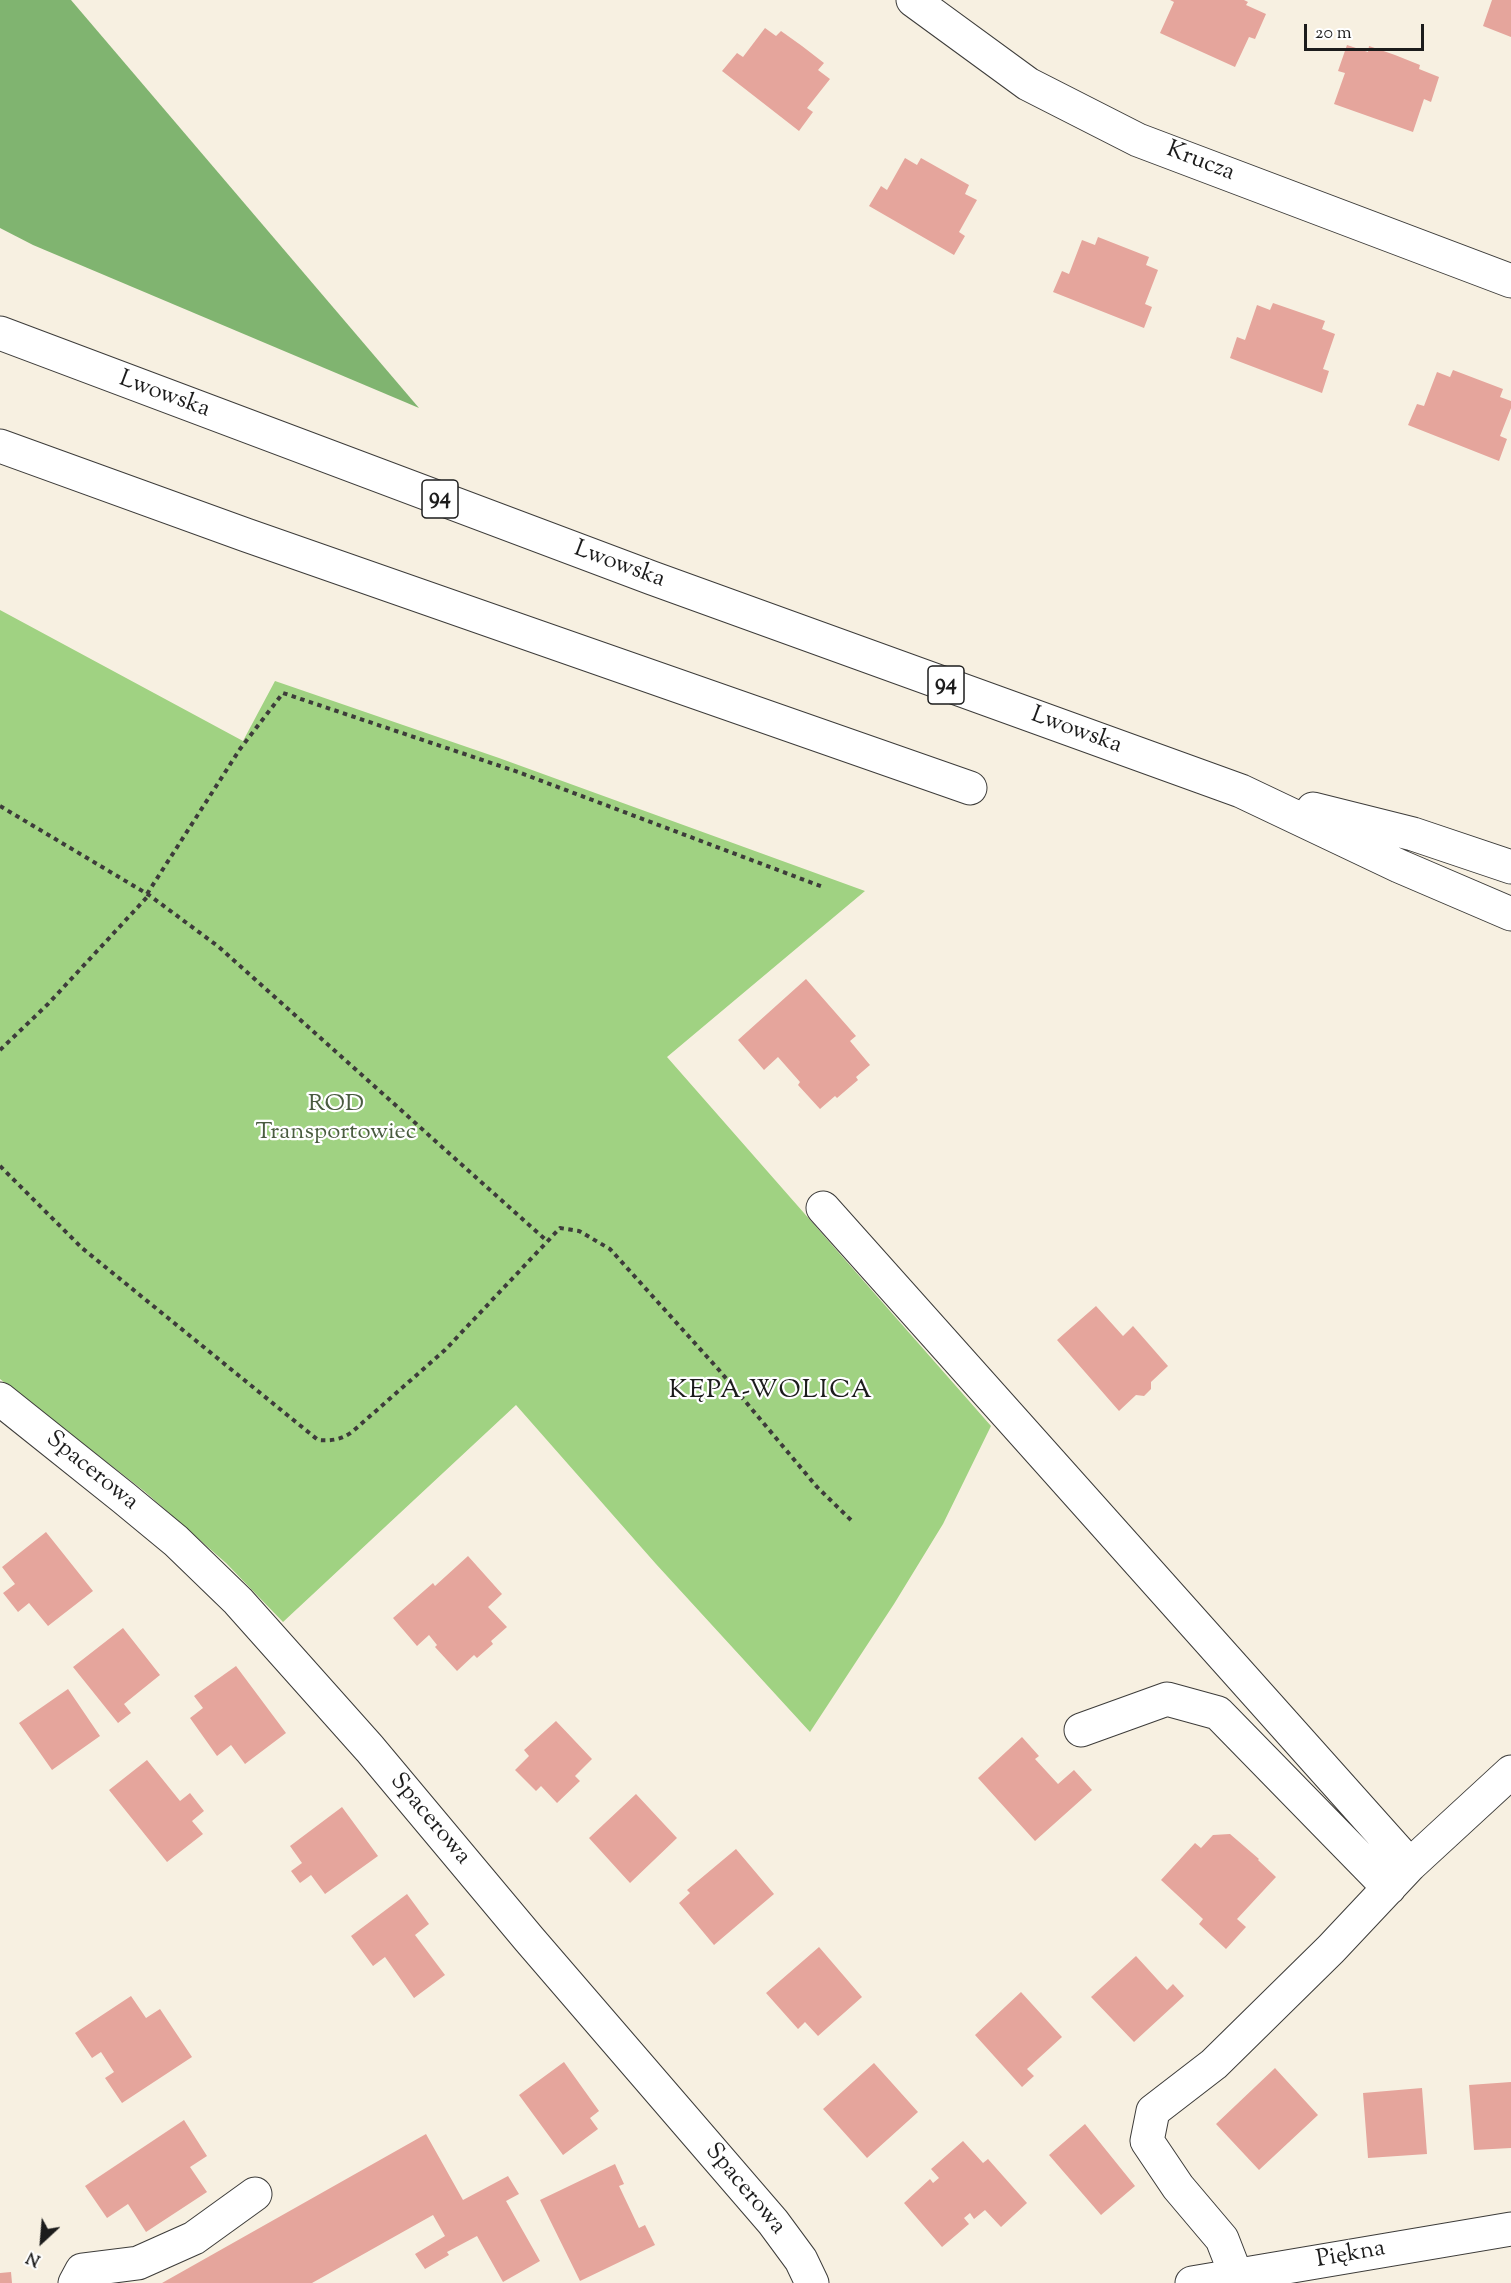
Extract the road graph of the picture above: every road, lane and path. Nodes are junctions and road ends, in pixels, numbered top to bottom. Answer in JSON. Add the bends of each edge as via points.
{"nodes":[{"id":1,"x":913,"y":0,"type":"edge"},
{"id":2,"x":1511,"y":281,"type":"edge"},
{"id":3,"x":0,"y":333,"type":"edge"},
{"id":4,"x":0,"y":446,"type":"edge"},
{"id":5,"x":970,"y":788,"type":"dead end"},
{"id":6,"x":1241,"y":791,"type":"junction"},
{"id":7,"x":0,"y":806,"type":"edge"},
{"id":8,"x":1511,"y":867,"type":"edge"},
{"id":9,"x":823,"y":888,"type":"dead end"},
{"id":10,"x":148,"y":895,"type":"junction"},
{"id":11,"x":1511,"y":914,"type":"edge"},
{"id":12,"x":0,"y":1050,"type":"edge"},
{"id":13,"x":0,"y":1166,"type":"edge"},
{"id":14,"x":823,"y":1208,"type":"dead end"},
{"id":15,"x":547,"y":1241,"type":"junction"},
{"id":16,"x":0,"y":1399,"type":"edge"},
{"id":17,"x":853,"y":1522,"type":"dead end"},
{"id":18,"x":1081,"y":1730,"type":"dead end"},
{"id":19,"x":1511,"y":1772,"type":"edge"},
{"id":20,"x":1399,"y":1876,"type":"junction"},
{"id":21,"x":255,"y":2194,"type":"dead end"},
{"id":22,"x":1511,"y":2229,"type":"edge"},
{"id":23,"x":1236,"y":2276,"type":"junction"},
{"id":24,"x":75,"y":2283,"type":"edge"},
{"id":25,"x":813,"y":2283,"type":"edge"},
{"id":26,"x":1192,"y":2283,"type":"edge"}],
"edges":[{"from":1,"to":2,"type":"street","name":"Krucza","via":[[1028,84],[1138,140]]},
{"from":3,"to":6,"type":"street","name":"Lwowska","number":"94","via":[[651,578]]},
{"from":4,"to":5,"type":"street"},
{"from":6,"to":8,"type":"street","name":"Lwowska","number":"94","via":[[1413,834]]},
{"from":6,"to":11,"type":"street","name":"Lwowska","number":"94"},
{"from":7,"to":10,"type":"path"},
{"from":9,"to":10,"type":"path","via":[[518,772],[283,693],[240,749]]},
{"from":10,"to":12,"type":"path"},
{"from":10,"to":15,"type":"path","via":[[219,947]]},
{"from":13,"to":15,"type":"path","via":[[82,1248],[318,1440],[343,1438],[352,1432],[445,1350]]},
{"from":14,"to":20,"type":"street"},
{"from":15,"to":17,"type":"path","via":[[560,1228],[579,1231],[610,1249],[817,1487]]},
{"from":16,"to":25,"type":"street","name":"Spacerowa","via":[[142,1512],[238,1600],[773,2222]]},
{"from":18,"to":20,"type":"street","via":[[1167,1700],[1218,1713]]},
{"from":19,"to":20,"type":"street"},
{"from":20,"to":23,"type":"street","via":[[1214,2064],[1153,2111],[1147,2141],[1178,2187],[1222,2239]]},
{"from":21,"to":24,"type":"street","via":[[194,2238],[138,2263],[82,2270]]},
{"from":22,"to":23,"type":"street","name":"Piękna"},
{"from":23,"to":26,"type":"street","name":"Piękna"}]}
